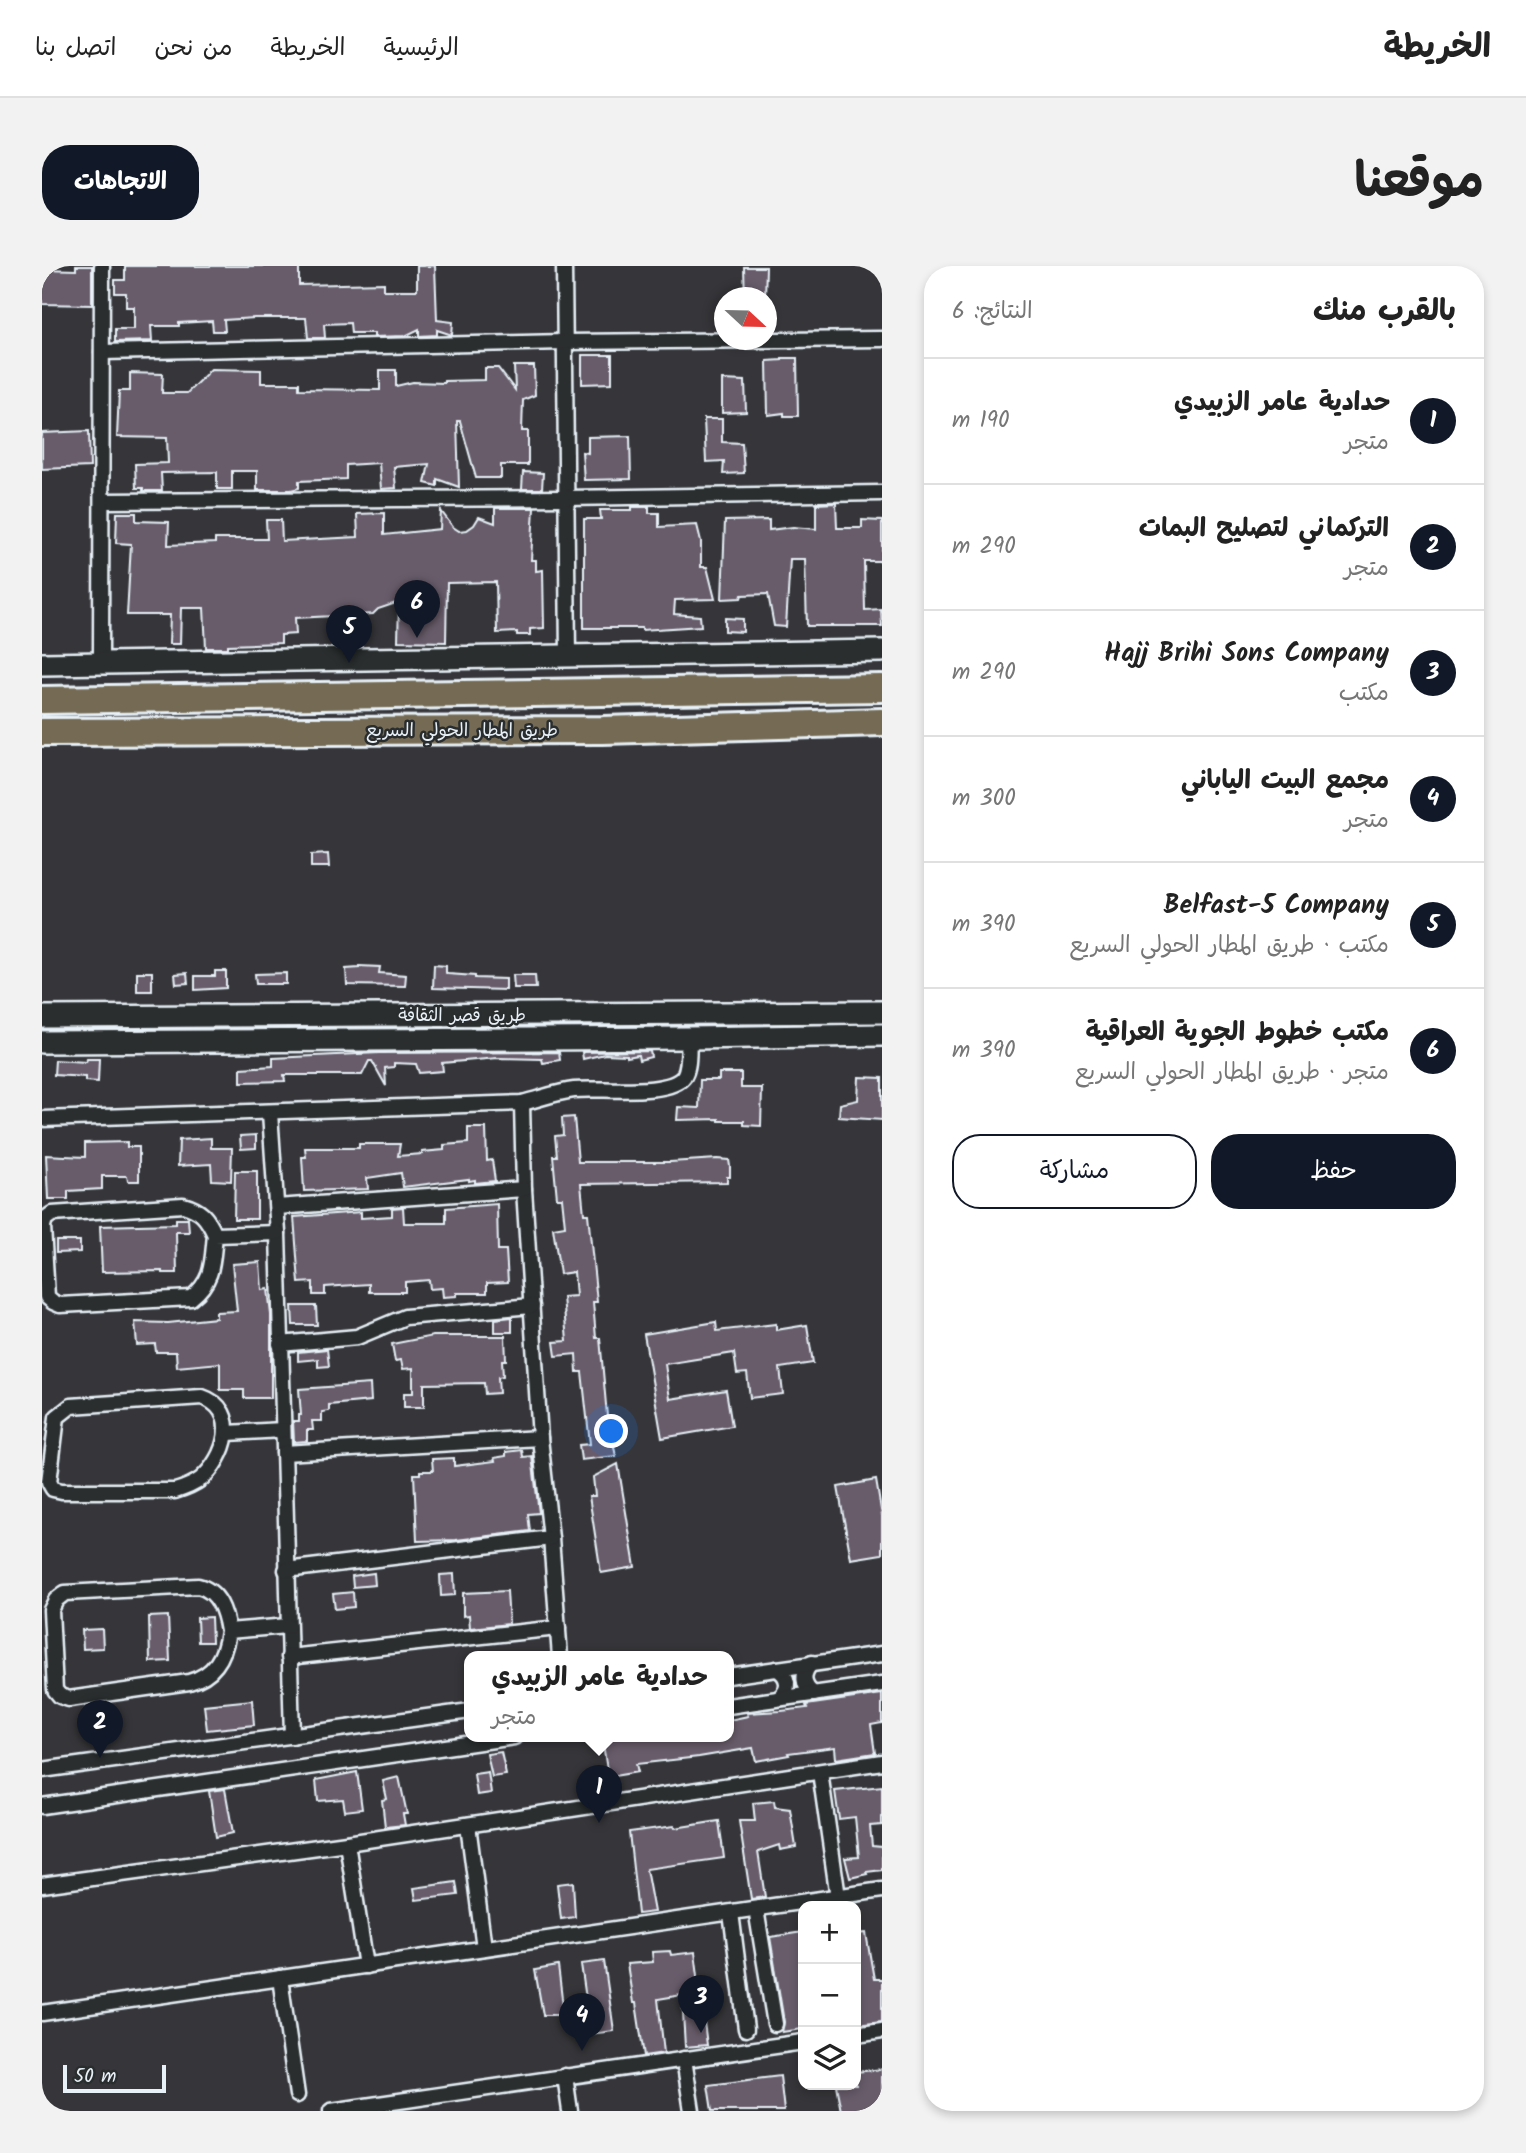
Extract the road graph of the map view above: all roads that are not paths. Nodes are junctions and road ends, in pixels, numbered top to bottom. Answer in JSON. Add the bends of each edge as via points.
{"nodes":[{"id":1,"x":102,"y":266,"type":"edge"},
{"id":2,"x":564,"y":266,"type":"edge"},
{"id":3,"x":882,"y":339,"type":"edge"},
{"id":4,"x":565,"y":342,"type":"junction"},
{"id":5,"x":102,"y":352,"type":"junction"},
{"id":6,"x":882,"y":494,"type":"edge"},
{"id":7,"x":566,"y":498,"type":"junction"},
{"id":8,"x":102,"y":501,"type":"junction"},
{"id":9,"x":882,"y":651,"type":"edge"},
{"id":10,"x":568,"y":656,"type":"junction"},
{"id":11,"x":101,"y":663,"type":"junction"},
{"id":12,"x":42,"y":664,"type":"edge"},
{"id":13,"x":882,"y":688,"type":"edge"},
{"id":14,"x":675,"y":691,"type":"junction"},
{"id":15,"x":602,"y":692,"type":"junction"},
{"id":16,"x":42,"y":700,"type":"edge"},
{"id":17,"x":882,"y":722,"type":"edge"},
{"id":18,"x":674,"y":729,"type":"junction"},
{"id":19,"x":603,"y":730,"type":"junction"},
{"id":20,"x":42,"y":732,"type":"edge"},
{"id":21,"x":882,"y":1012,"type":"edge"},
{"id":22,"x":42,"y":1017,"type":"edge"},
{"id":23,"x":882,"y":1035,"type":"edge"},
{"id":24,"x":689,"y":1038,"type":"junction"},
{"id":25,"x":42,"y":1042,"type":"edge"},
{"id":26,"x":522,"y":1103,"type":"junction"},
{"id":27,"x":270,"y":1113,"type":"junction"},
{"id":28,"x":42,"y":1119,"type":"edge"},
{"id":29,"x":524,"y":1189,"type":"junction"},
{"id":30,"x":277,"y":1207,"type":"junction"},
{"id":31,"x":278,"y":1233,"type":"junction"},
{"id":32,"x":215,"y":1235,"type":"junction"},
{"id":33,"x":532,"y":1306,"type":"junction"},
{"id":34,"x":280,"y":1344,"type":"junction"},
{"id":35,"x":283,"y":1430,"type":"junction"},
{"id":36,"x":228,"y":1433,"type":"junction"},
{"id":37,"x":540,"y":1438,"type":"junction"},
{"id":38,"x":284,"y":1453,"type":"junction"},
{"id":39,"x":551,"y":1538,"type":"junction"},
{"id":40,"x":286,"y":1570,"type":"junction"},
{"id":41,"x":288,"y":1626,"type":"junction"},
{"id":42,"x":558,"y":1628,"type":"junction"},
{"id":43,"x":228,"y":1631,"type":"junction"},
{"id":44,"x":560,"y":1651,"type":"edge"},
{"id":45,"x":882,"y":1654,"type":"edge"},
{"id":46,"x":289,"y":1657,"type":"junction"},
{"id":47,"x":812,"y":1663,"type":"junction"},
{"id":48,"x":777,"y":1669,"type":"junction"},
{"id":49,"x":734,"y":1675,"type":"edge"},
{"id":50,"x":882,"y":1684,"type":"edge"},
{"id":51,"x":814,"y":1694,"type":"junction"},
{"id":52,"x":779,"y":1699,"type":"junction"},
{"id":53,"x":734,"y":1705,"type":"edge"},
{"id":54,"x":464,"y":1712,"type":"edge"},
{"id":55,"x":292,"y":1736,"type":"junction"},
{"id":56,"x":480,"y":1742,"type":"edge"},
{"id":57,"x":882,"y":1762,"type":"edge"},
{"id":58,"x":42,"y":1770,"type":"edge"},
{"id":59,"x":820,"y":1772,"type":"junction"},
{"id":60,"x":42,"y":1806,"type":"edge"},
{"id":61,"x":468,"y":1825,"type":"junction"},
{"id":62,"x":347,"y":1843,"type":"junction"},
{"id":63,"x":42,"y":1885,"type":"edge"},
{"id":64,"x":882,"y":1890,"type":"edge"},
{"id":65,"x":838,"y":1897,"type":"junction"},
{"id":66,"x":756,"y":1909,"type":"junction"},
{"id":67,"x":731,"y":1913,"type":"junction"},
{"id":68,"x":484,"y":1948,"type":"junction"},
{"id":69,"x":366,"y":1966,"type":"junction"},
{"id":70,"x":280,"y":1978,"type":"junction"},
{"id":71,"x":42,"y":2013,"type":"edge"},
{"id":72,"x":775,"y":2024,"type":"dead end"},
{"id":73,"x":746,"y":2029,"type":"dead end"},
{"id":74,"x":882,"y":2031,"type":"edge"},
{"id":75,"x":861,"y":2034,"type":"edge"},
{"id":76,"x":798,"y":2043,"type":"edge"},
{"id":77,"x":684,"y":2059,"type":"junction"},
{"id":78,"x":565,"y":2076,"type":"junction"},
{"id":79,"x":297,"y":2095,"type":"dead end"},
{"id":80,"x":331,"y":2111,"type":"edge"},
{"id":81,"x":570,"y":2111,"type":"edge"},
{"id":82,"x":692,"y":2111,"type":"edge"}],
"edges":[{"from":1,"to":5,"type":"street"},
{"from":2,"to":4,"type":"street"},
{"from":3,"to":4,"type":"street"},
{"from":4,"to":5,"type":"street"},
{"from":4,"to":7,"type":"street"},
{"from":5,"to":8,"type":"street"},
{"from":6,"to":7,"type":"street"},
{"from":7,"to":8,"type":"street"},
{"from":7,"to":10,"type":"street"},
{"from":8,"to":11,"type":"street"},
{"from":9,"to":10,"type":"street"},
{"from":10,"to":11,"type":"street"},
{"from":11,"to":12,"type":"street"},
{"from":13,"to":14,"type":"highway","name":"طريق المطار الحولي السريع"},
{"from":14,"to":15,"type":"highway","name":"طريق المطار الحولي السريع"},
{"from":14,"to":18,"type":"highway","via":[[667,694],[659,709],[666,725]]},
{"from":15,"to":16,"type":"highway","name":"طريق المطار الحولي السريع"},
{"from":15,"to":19,"type":"highway","via":[[616,711]]},
{"from":17,"to":18,"type":"highway","name":"طريق المطار الحولي السريع"},
{"from":18,"to":19,"type":"highway","name":"طريق المطار الحولي السريع"},
{"from":19,"to":20,"type":"highway","name":"طريق المطار الحولي السريع"},
{"from":21,"to":22,"type":"street","name":"طريق قصر الثقافة"},
{"from":23,"to":24,"type":"street","name":"طريق قصر الثقافة"},
{"from":24,"to":25,"type":"street","name":"طريق قصر الثقافة"},
{"from":24,"to":26,"type":"street","via":[[688,1063],[675,1083],[573,1090]]},
{"from":26,"to":27,"type":"street"},
{"from":26,"to":29,"type":"street"},
{"from":27,"to":28,"type":"street"},
{"from":27,"to":30,"type":"street"},
{"from":29,"to":30,"type":"street"},
{"from":29,"to":33,"type":"street"},
{"from":30,"to":31,"type":"street"},
{"from":31,"to":32,"type":"street"},
{"from":31,"to":34,"type":"street"},
{"from":32,"to":32,"type":"street","via":[[207,1217],[183,1205],[52,1214],[43,1226],[47,1297],[60,1306],[191,1298],[204,1288],[210,1275]]},
{"from":33,"to":34,"type":"street","via":[[405,1317],[357,1337]]},
{"from":33,"to":37,"type":"street"},
{"from":34,"to":35,"type":"street"},
{"from":35,"to":36,"type":"street"},
{"from":35,"to":38,"type":"street"},
{"from":36,"to":36,"type":"street","via":[[217,1407],[202,1398],[71,1406],[57,1417],[49,1482],[62,1491],[176,1491],[203,1477]]},
{"from":37,"to":38,"type":"street"},
{"from":37,"to":39,"type":"street"},
{"from":38,"to":40,"type":"street"},
{"from":39,"to":40,"type":"street"},
{"from":39,"to":42,"type":"street"},
{"from":40,"to":41,"type":"street"},
{"from":41,"to":43,"type":"street"},
{"from":41,"to":46,"type":"street"},
{"from":42,"to":44,"type":"street"},
{"from":42,"to":46,"type":"street"},
{"from":43,"to":43,"type":"street","via":[[215,1595],[198,1586],[65,1593],[51,1609],[55,1690],[69,1699],[205,1678],[226,1645]]},
{"from":45,"to":47,"type":"street"},
{"from":46,"to":55,"type":"street"},
{"from":47,"to":48,"type":"street"},
{"from":47,"to":51,"type":"street","via":[[804,1679]]},
{"from":48,"to":49,"type":"street"},
{"from":48,"to":52,"type":"street","via":[[788,1683]]},
{"from":50,"to":51,"type":"street"},
{"from":51,"to":52,"type":"street"},
{"from":52,"to":53,"type":"street"},
{"from":54,"to":55,"type":"street"},
{"from":55,"to":58,"type":"street"},
{"from":56,"to":60,"type":"street"},
{"from":57,"to":59,"type":"street"},
{"from":59,"to":61,"type":"street"},
{"from":59,"to":65,"type":"street"},
{"from":61,"to":62,"type":"street"},
{"from":61,"to":68,"type":"street"},
{"from":62,"to":63,"type":"street"},
{"from":62,"to":69,"type":"street"},
{"from":64,"to":65,"type":"street"},
{"from":65,"to":66,"type":"street"},
{"from":66,"to":67,"type":"street"},
{"from":66,"to":72,"type":"street"},
{"from":67,"to":68,"type":"street"},
{"from":67,"to":73,"type":"street"},
{"from":68,"to":69,"type":"street"},
{"from":69,"to":70,"type":"street"},
{"from":70,"to":71,"type":"street"},
{"from":70,"to":79,"type":"street"},
{"from":74,"to":75,"type":"street"},
{"from":76,"to":77,"type":"street"},
{"from":77,"to":78,"type":"street"},
{"from":77,"to":82,"type":"street"},
{"from":78,"to":80,"type":"street"},
{"from":78,"to":81,"type":"street"}]}
